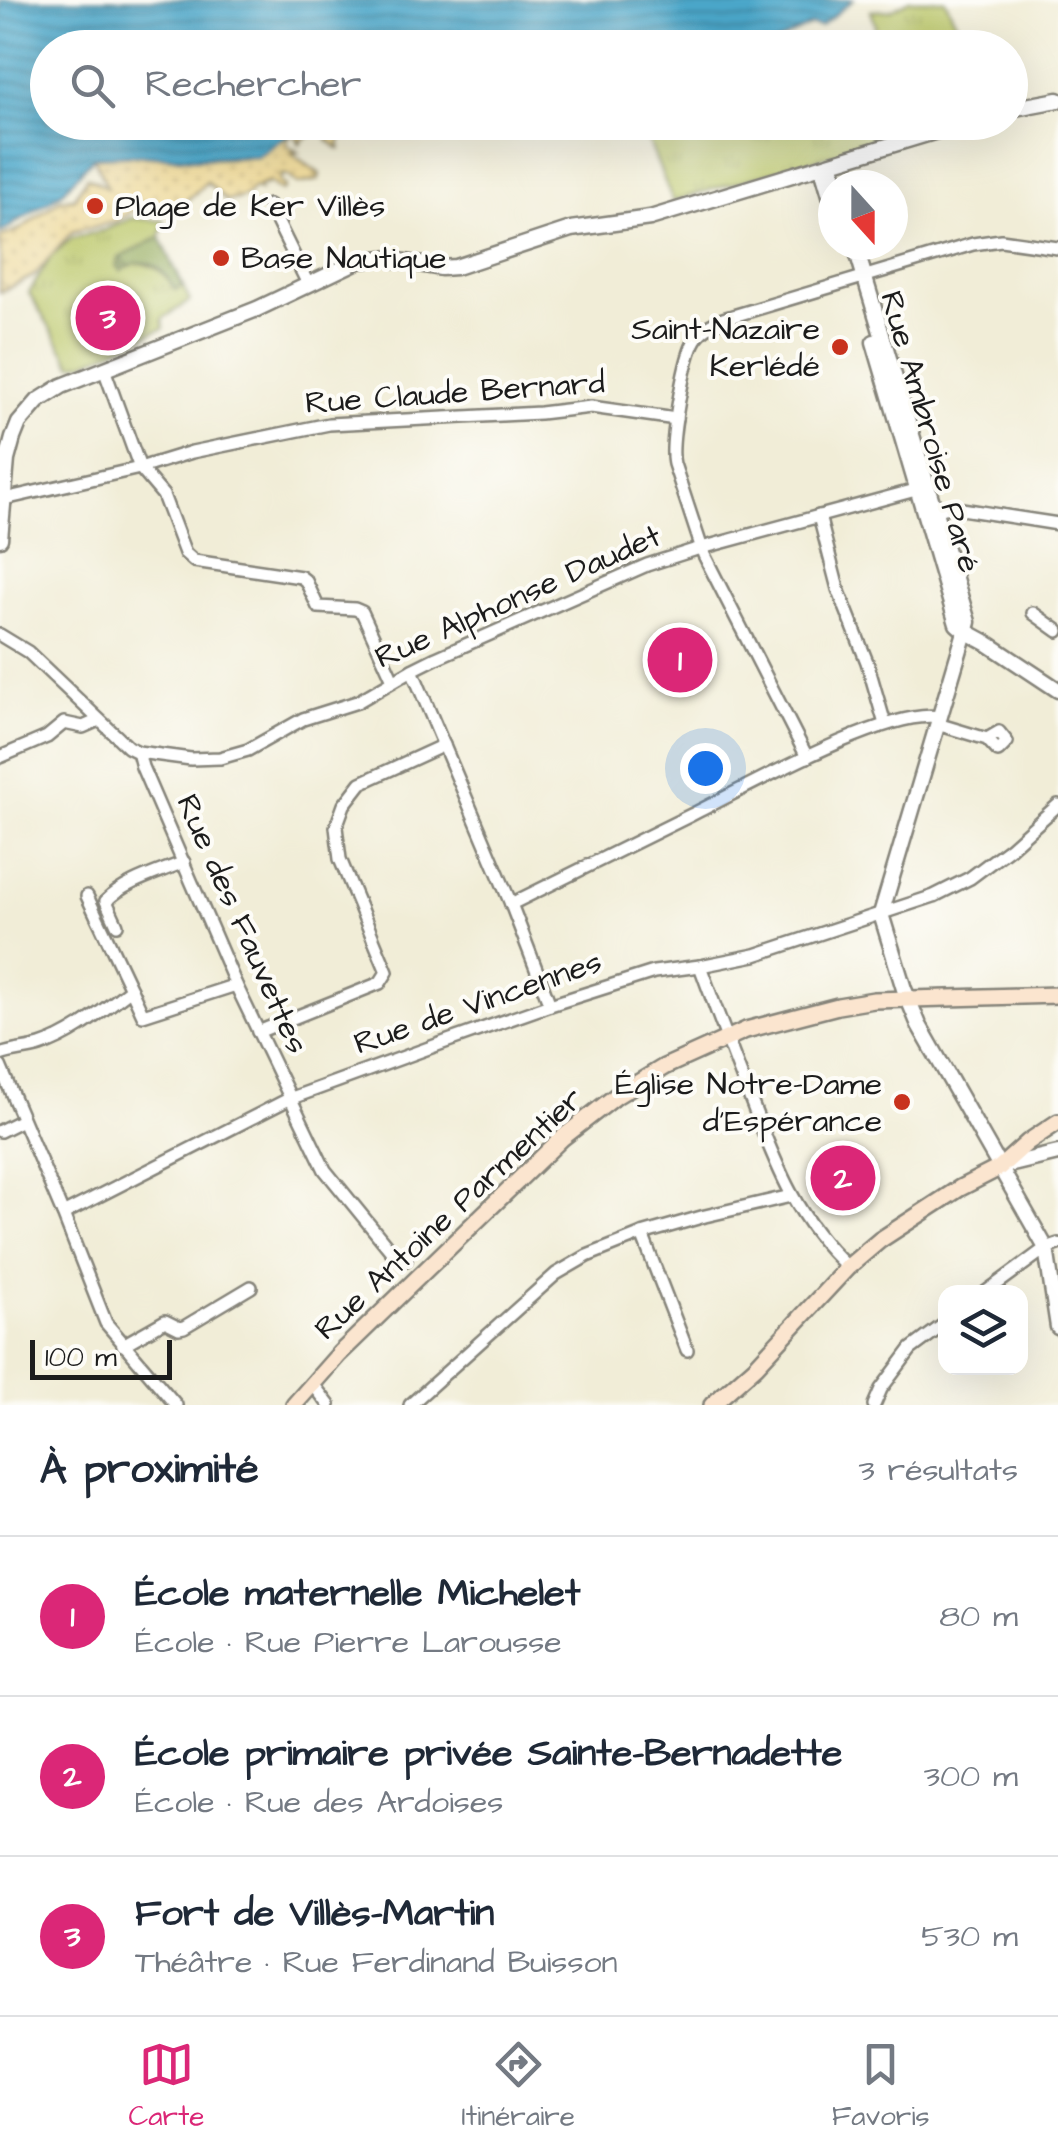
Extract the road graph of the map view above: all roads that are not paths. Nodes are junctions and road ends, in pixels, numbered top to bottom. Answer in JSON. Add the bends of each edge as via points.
{"nodes":[{"id":1,"x":1058,"y":100,"type":"edge"},
{"id":2,"x":1028,"y":106,"type":"edge"},
{"id":3,"x":909,"y":140,"type":"edge"},
{"id":4,"x":826,"y":166,"type":"junction"},
{"id":5,"x":827,"y":170,"type":"edge"},
{"id":6,"x":828,"y":170,"type":"edge"},
{"id":7,"x":270,"y":205,"type":"dead end"},
{"id":8,"x":1058,"y":248,"type":"edge"},
{"id":9,"x":852,"y":260,"type":"edge"},
{"id":10,"x":857,"y":260,"type":"edge"},
{"id":11,"x":860,"y":278,"type":"junction"},
{"id":12,"x":308,"y":284,"type":"junction"},
{"id":13,"x":104,"y":369,"type":"junction"},
{"id":14,"x":676,"y":418,"type":"junction"},
{"id":15,"x":140,"y":468,"type":"junction"},
{"id":16,"x":923,"y":488,"type":"junction"},
{"id":17,"x":4,"y":499,"type":"junction"},
{"id":18,"x":929,"y":511,"type":"junction"},
{"id":19,"x":819,"y":516,"type":"junction"},
{"id":20,"x":1058,"y":524,"type":"edge"},
{"id":21,"x":0,"y":539,"type":"edge"},
{"id":22,"x":701,"y":548,"type":"junction"},
{"id":23,"x":1033,"y":613,"type":"dead end"},
{"id":24,"x":965,"y":631,"type":"junction"},
{"id":25,"x":1058,"y":631,"type":"edge"},
{"id":26,"x":0,"y":635,"type":"edge"},
{"id":27,"x":412,"y":670,"type":"junction"},
{"id":28,"x":394,"y":680,"type":"junction"},
{"id":29,"x":1058,"y":690,"type":"edge"},
{"id":30,"x":99,"y":720,"type":"junction"},
{"id":31,"x":938,"y":721,"type":"junction"},
{"id":32,"x":884,"y":724,"type":"junction"},
{"id":33,"x":988,"y":739,"type":"dead end"},
{"id":34,"x":444,"y":744,"type":"junction"},
{"id":35,"x":138,"y":752,"type":"junction"},
{"id":36,"x":0,"y":758,"type":"edge"},
{"id":37,"x":807,"y":758,"type":"junction"},
{"id":38,"x":1058,"y":806,"type":"edge"},
{"id":39,"x":184,"y":862,"type":"junction"},
{"id":40,"x":88,"y":896,"type":"dead end"},
{"id":41,"x":511,"y":904,"type":"junction"},
{"id":42,"x":881,"y":914,"type":"junction"},
{"id":43,"x":117,"y":925,"type":"dead end"},
{"id":44,"x":700,"y":966,"type":"junction"},
{"id":45,"x":236,"y":985,"type":"junction"},
{"id":46,"x":131,"y":989,"type":"junction"},
{"id":47,"x":1058,"y":995,"type":"edge"},
{"id":48,"x":907,"y":999,"type":"junction"},
{"id":49,"x":550,"y":1005,"type":"junction"},
{"id":50,"x":258,"y":1032,"type":"junction"},
{"id":51,"x":726,"y":1038,"type":"junction"},
{"id":52,"x":0,"y":1055,"type":"edge"},
{"id":53,"x":0,"y":1066,"type":"edge"},
{"id":54,"x":289,"y":1099,"type":"junction"},
{"id":55,"x":22,"y":1120,"type":"junction"},
{"id":56,"x":1058,"y":1122,"type":"edge"},
{"id":57,"x":0,"y":1131,"type":"edge"},
{"id":58,"x":1058,"y":1153,"type":"edge"},
{"id":59,"x":999,"y":1168,"type":"junction"},
{"id":60,"x":791,"y":1196,"type":"junction"},
{"id":61,"x":63,"y":1214,"type":"junction"},
{"id":62,"x":642,"y":1234,"type":"junction"},
{"id":63,"x":1052,"y":1246,"type":"edge"},
{"id":64,"x":406,"y":1260,"type":"dead end"},
{"id":65,"x":848,"y":1267,"type":"junction"},
{"id":66,"x":996,"y":1285,"type":"edge"},
{"id":67,"x":251,"y":1287,"type":"dead end"},
{"id":68,"x":1058,"y":1328,"type":"edge"},
{"id":69,"x":938,"y":1329,"type":"edge"},
{"id":70,"x":123,"y":1346,"type":"junction"},
{"id":71,"x":687,"y":1350,"type":"dead end"},
{"id":72,"x":313,"y":1384,"type":"junction"},
{"id":73,"x":176,"y":1405,"type":"edge"},
{"id":74,"x":294,"y":1405,"type":"edge"},
{"id":75,"x":328,"y":1405,"type":"edge"},
{"id":76,"x":410,"y":1405,"type":"edge"},
{"id":77,"x":712,"y":1405,"type":"edge"},
{"id":78,"x":874,"y":1405,"type":"edge"}],
"edges":[{"from":1,"to":2,"type":"street"},
{"from":3,"to":4,"type":"street"},
{"from":4,"to":5,"type":"street"},
{"from":4,"to":6,"type":"street"},
{"from":4,"to":12,"type":"street","via":[[650,218],[571,229],[456,267],[371,258]]},
{"from":7,"to":12,"type":"street"},
{"from":8,"to":11,"type":"street","via":[[985,241]]},
{"from":9,"to":11,"type":"street","name":"Rue Ambroise Paré"},
{"from":10,"to":11,"type":"street","name":"Rue Ambroise Paré"},
{"from":11,"to":14,"type":"street","via":[[712,324],[691,347]]},
{"from":11,"to":16,"type":"street","name":"Rue Ambroise Paré"},
{"from":12,"to":13,"type":"street"},
{"from":13,"to":15,"type":"street"},
{"from":13,"to":17,"type":"street","via":[[38,401],[20,423]]},
{"from":14,"to":15,"type":"street","name":"Rue Claude Bernard","via":[[592,406],[329,424]]},
{"from":14,"to":22,"type":"street","via":[[671,454]]},
{"from":15,"to":17,"type":"street","name":"Rue Claude Bernard"},
{"from":15,"to":28,"type":"street","via":[[164,495],[184,553],[194,561],[301,576],[318,607],[362,612]]},
{"from":16,"to":18,"type":"street","name":"Rue Ambroise Paré"},
{"from":16,"to":19,"type":"street","name":"Rue Alphonse Daudet"},
{"from":17,"to":21,"type":"street"},
{"from":18,"to":20,"type":"street","via":[[963,509]]},
{"from":18,"to":24,"type":"street","name":"Rue Ambroise Paré","via":[[968,622]]},
{"from":19,"to":22,"type":"street","name":"Rue Alphonse Daudet"},
{"from":19,"to":32,"type":"street"},
{"from":22,"to":27,"type":"street","name":"Rue Alphonse Daudet","via":[[647,565]]},
{"from":22,"to":37,"type":"street"},
{"from":23,"to":25,"type":"street"},
{"from":24,"to":29,"type":"street"},
{"from":24,"to":31,"type":"street"},
{"from":26,"to":30,"type":"street","name":"Rue des Fauvettes","via":[[28,652]]},
{"from":27,"to":28,"type":"street","name":"Rue Alphonse Daudet"},
{"from":27,"to":34,"type":"street"},
{"from":28,"to":35,"type":"street","name":"Rue Alphonse Daudet","via":[[220,758]]},
{"from":30,"to":35,"type":"street","name":"Rue des Fauvettes"},
{"from":30,"to":36,"type":"street","via":[[84,727],[64,723]]},
{"from":31,"to":32,"type":"street","via":[[924,715]]},
{"from":31,"to":33,"type":"street"},
{"from":31,"to":42,"type":"street"},
{"from":32,"to":37,"type":"street"},
{"from":34,"to":41,"type":"street"},
{"from":34,"to":50,"type":"street","via":[[362,782],[336,828],[340,859],[386,972],[380,982]]},
{"from":35,"to":39,"type":"street","name":"Rue des Fauvettes"},
{"from":37,"to":41,"type":"street"},
{"from":38,"to":42,"type":"street","name":"Rue de Vincennes","via":[[970,878]]},
{"from":39,"to":43,"type":"street","via":[[110,896],[106,904]]},
{"from":39,"to":45,"type":"street","name":"Rue des Fauvettes"},
{"from":40,"to":46,"type":"street"},
{"from":41,"to":49,"type":"street"},
{"from":42,"to":44,"type":"street","name":"Rue de Vincennes"},
{"from":42,"to":48,"type":"street"},
{"from":44,"to":49,"type":"street","name":"Rue de Vincennes","via":[[654,972]]},
{"from":44,"to":51,"type":"street"},
{"from":45,"to":46,"type":"street","via":[[143,1015]]},
{"from":45,"to":50,"type":"street","name":"Rue des Fauvettes"},
{"from":46,"to":52,"type":"street","via":[[88,1022]]},
{"from":47,"to":48,"type":"main road","name":"Rue Antoine Parmentier"},
{"from":48,"to":51,"type":"main road","name":"Rue Antoine Parmentier","via":[[824,1008]]},
{"from":48,"to":59,"type":"street"},
{"from":49,"to":54,"type":"street","name":"Rue de Vincennes"},
{"from":50,"to":54,"type":"street","name":"Rue des Fauvettes"},
{"from":51,"to":60,"type":"street"},
{"from":51,"to":72,"type":"main road","name":"Rue Antoine Parmentier","via":[[646,1077],[578,1124]]},
{"from":53,"to":55,"type":"street"},
{"from":54,"to":61,"type":"street","name":"Rue de Vincennes"},
{"from":54,"to":64,"type":"street","name":"Rue des Fauvettes","via":[[324,1170],[395,1256]]},
{"from":55,"to":57,"type":"street"},
{"from":55,"to":61,"type":"street"},
{"from":56,"to":59,"type":"main road"},
{"from":58,"to":59,"type":"street"},
{"from":59,"to":63,"type":"street"},
{"from":59,"to":65,"type":"main road","via":[[902,1225]]},
{"from":60,"to":62,"type":"street"},
{"from":60,"to":65,"type":"street"},
{"from":61,"to":70,"type":"street","via":[[106,1323]]},
{"from":62,"to":71,"type":"street"},
{"from":62,"to":76,"type":"street","via":[[556,1274]]},
{"from":63,"to":66,"type":"street"},
{"from":63,"to":68,"type":"street"},
{"from":65,"to":77,"type":"main road"},
{"from":67,"to":70,"type":"street","via":[[184,1327],[165,1322]]},
{"from":69,"to":78,"type":"street","via":[[911,1349]]},
{"from":70,"to":73,"type":"street"},
{"from":72,"to":74,"type":"main road","name":"Rue Antoine Parmentier"},
{"from":72,"to":75,"type":"street"}]}
